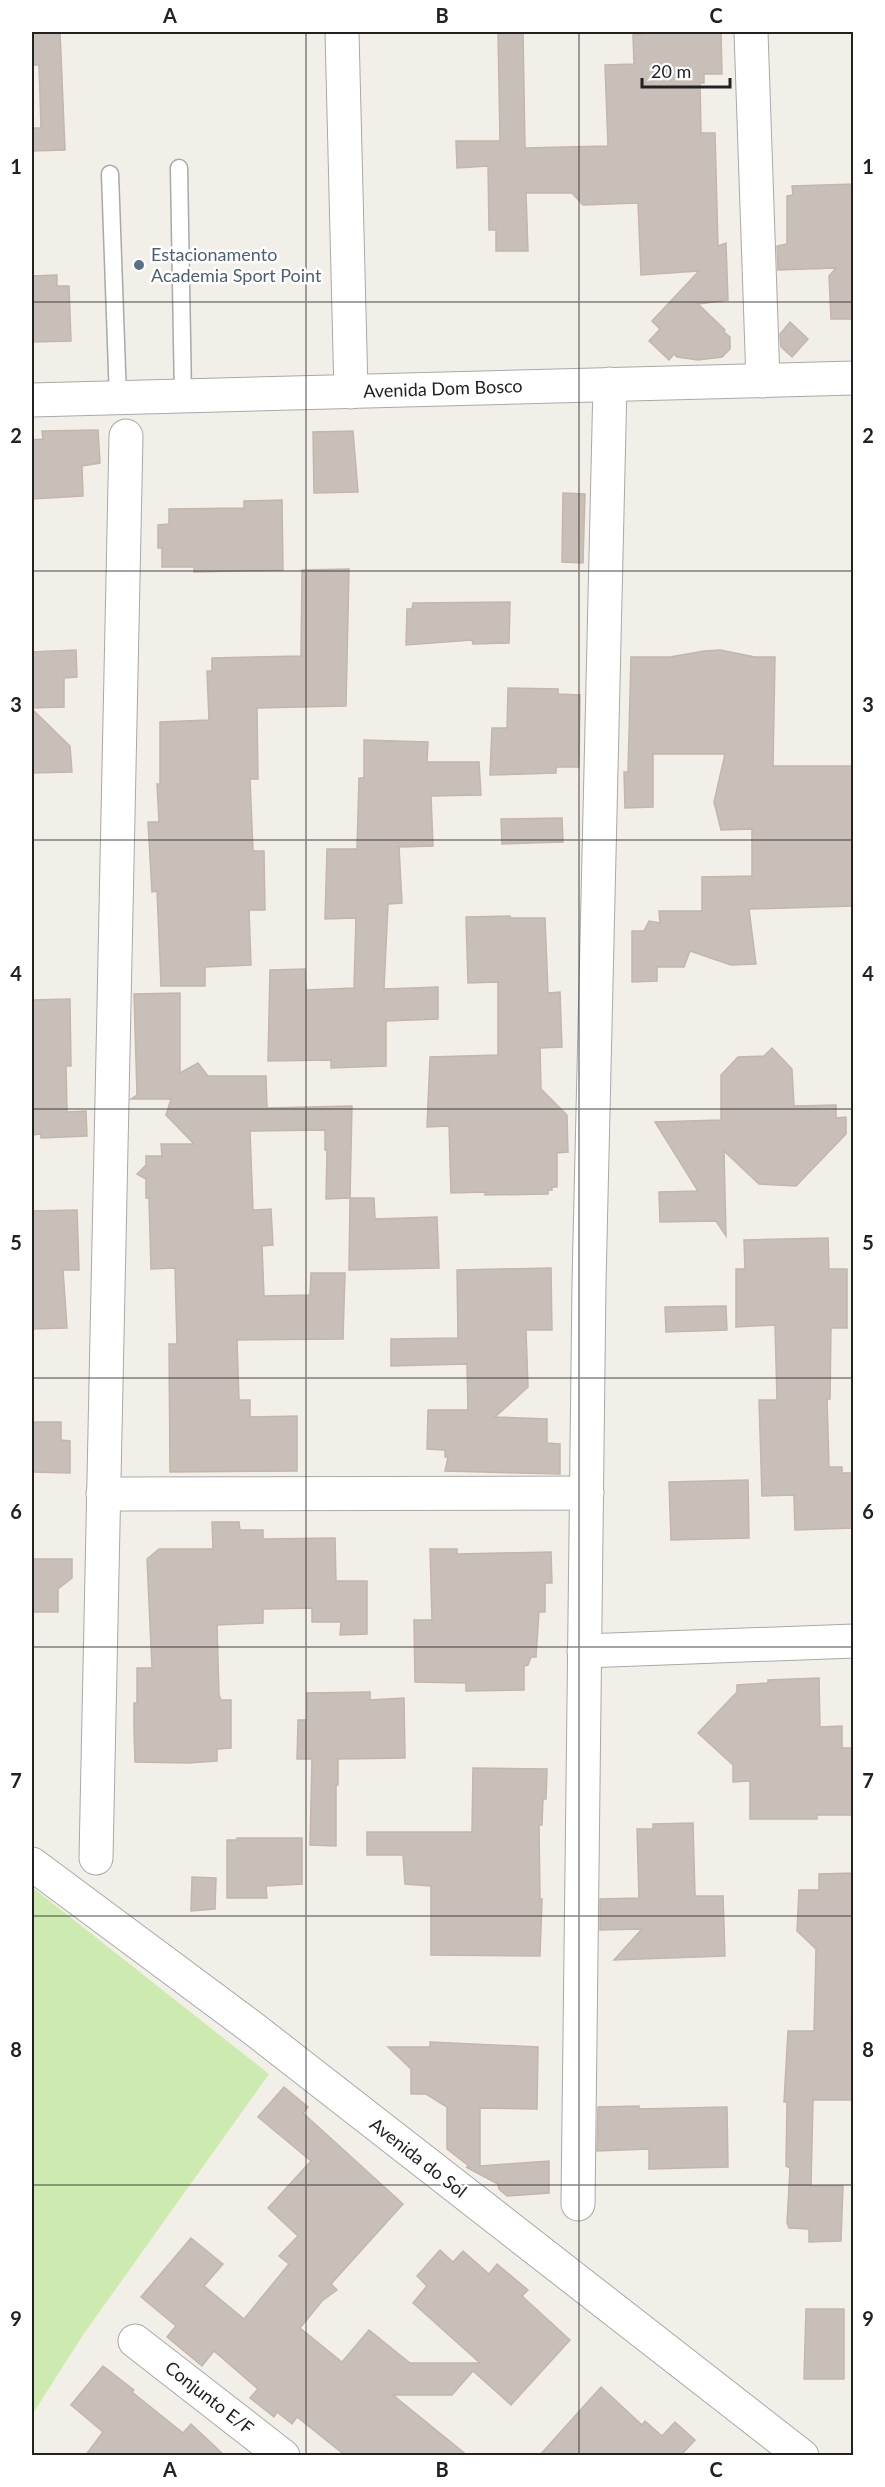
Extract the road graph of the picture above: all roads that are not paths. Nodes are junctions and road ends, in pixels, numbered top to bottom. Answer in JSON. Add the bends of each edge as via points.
{"nodes":[{"id":1,"x":342,"y":32,"type":"edge"},
{"id":2,"x":752,"y":32,"type":"edge"},
{"id":3,"x":178,"y":168,"type":"dead end"},
{"id":4,"x":110,"y":174,"type":"dead end"},
{"id":5,"x":854,"y":378,"type":"edge"},
{"id":6,"x":764,"y":381,"type":"junction"},
{"id":7,"x":610,"y":384,"type":"junction"},
{"id":8,"x":351,"y":392,"type":"junction"},
{"id":9,"x":183,"y":397,"type":"junction"},
{"id":10,"x":118,"y":399,"type":"junction"},
{"id":11,"x":32,"y":400,"type":"edge"},
{"id":12,"x":126,"y":436,"type":"dead end"},
{"id":13,"x":587,"y":1493,"type":"junction"},
{"id":14,"x":103,"y":1494,"type":"junction"},
{"id":15,"x":854,"y":1641,"type":"edge"},
{"id":16,"x":584,"y":1651,"type":"junction"},
{"id":17,"x":96,"y":1858,"type":"dead end"},
{"id":18,"x":32,"y":1864,"type":"edge"},
{"id":19,"x":578,"y":2204,"type":"dead end"},
{"id":20,"x":135,"y":2341,"type":"dead end"},
{"id":21,"x":283,"y":2456,"type":"edge"},
{"id":22,"x":802,"y":2456,"type":"edge"}],
"edges":[{"from":1,"to":8,"type":"street"},
{"from":2,"to":6,"type":"street"},
{"from":3,"to":9,"type":"lane"},
{"from":4,"to":10,"type":"lane"},
{"from":5,"to":6,"type":"street","name":"Avenida Dom Bosco"},
{"from":6,"to":7,"type":"street","name":"Avenida Dom Bosco"},
{"from":7,"to":8,"type":"street","name":"Avenida Dom Bosco"},
{"from":7,"to":13,"type":"street"},
{"from":8,"to":9,"type":"street","name":"Avenida Dom Bosco"},
{"from":9,"to":10,"type":"street","name":"Avenida Dom Bosco"},
{"from":10,"to":11,"type":"street","name":"Avenida Dom Bosco"},
{"from":12,"to":14,"type":"street"},
{"from":13,"to":14,"type":"street"},
{"from":13,"to":16,"type":"street"},
{"from":14,"to":17,"type":"street"},
{"from":15,"to":16,"type":"street"},
{"from":16,"to":19,"type":"street"},
{"from":18,"to":22,"type":"street","name":"Avenida do Sol","via":[[250,2026]]},
{"from":20,"to":21,"type":"street","name":"Conjunto E/F"}]}
